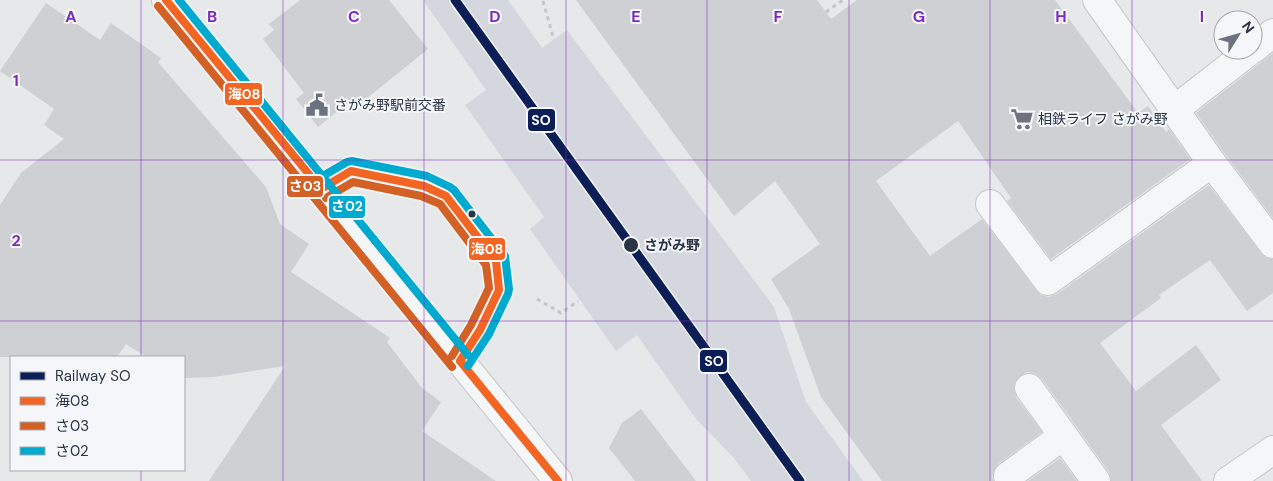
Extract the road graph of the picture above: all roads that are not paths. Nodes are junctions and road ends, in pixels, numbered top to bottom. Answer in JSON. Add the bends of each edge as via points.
{"nodes":[{"id":1,"x":166,"y":0,"type":"edge"},
{"id":2,"x":1097,"y":0,"type":"edge"},
{"id":3,"x":1273,"y":33,"type":"edge"},
{"id":4,"x":1263,"y":41,"type":"edge"},
{"id":5,"x":1238,"y":60,"type":"edge"},
{"id":6,"x":1174,"y":110,"type":"junction"},
{"id":7,"x":1212,"y":163,"type":"junction"},
{"id":8,"x":321,"y":189,"type":"junction"},
{"id":9,"x":990,"y":204,"type":"dead end"},
{"id":10,"x":1273,"y":244,"type":"edge"},
{"id":11,"x":460,"y":361,"type":"junction"},
{"id":12,"x":1029,"y":388,"type":"dead end"},
{"id":13,"x":1063,"y":436,"type":"junction"},
{"id":14,"x":1273,"y":450,"type":"edge"},
{"id":15,"x":1008,"y":476,"type":"dead end"},
{"id":16,"x":558,"y":481,"type":"edge"},
{"id":17,"x":1096,"y":481,"type":"edge"},
{"id":18,"x":1228,"y":481,"type":"edge"}],
"edges":[{"from":1,"to":8,"type":"street"},
{"from":2,"to":6,"type":"street"},
{"from":3,"to":4,"type":"street"},
{"from":5,"to":6,"type":"street"},
{"from":6,"to":7,"type":"street"},
{"from":7,"to":9,"type":"street","via":[[1048,281]]},
{"from":7,"to":10,"type":"street"},
{"from":8,"to":11,"type":"street"},
{"from":8,"to":11,"type":"street","via":[[351,171],[424,186],[446,196],[496,261],[499,290],[480,330]]},
{"from":11,"to":16,"type":"street"},
{"from":12,"to":13,"type":"street"},
{"from":13,"to":15,"type":"street"},
{"from":13,"to":17,"type":"street"},
{"from":14,"to":18,"type":"street"}]}
